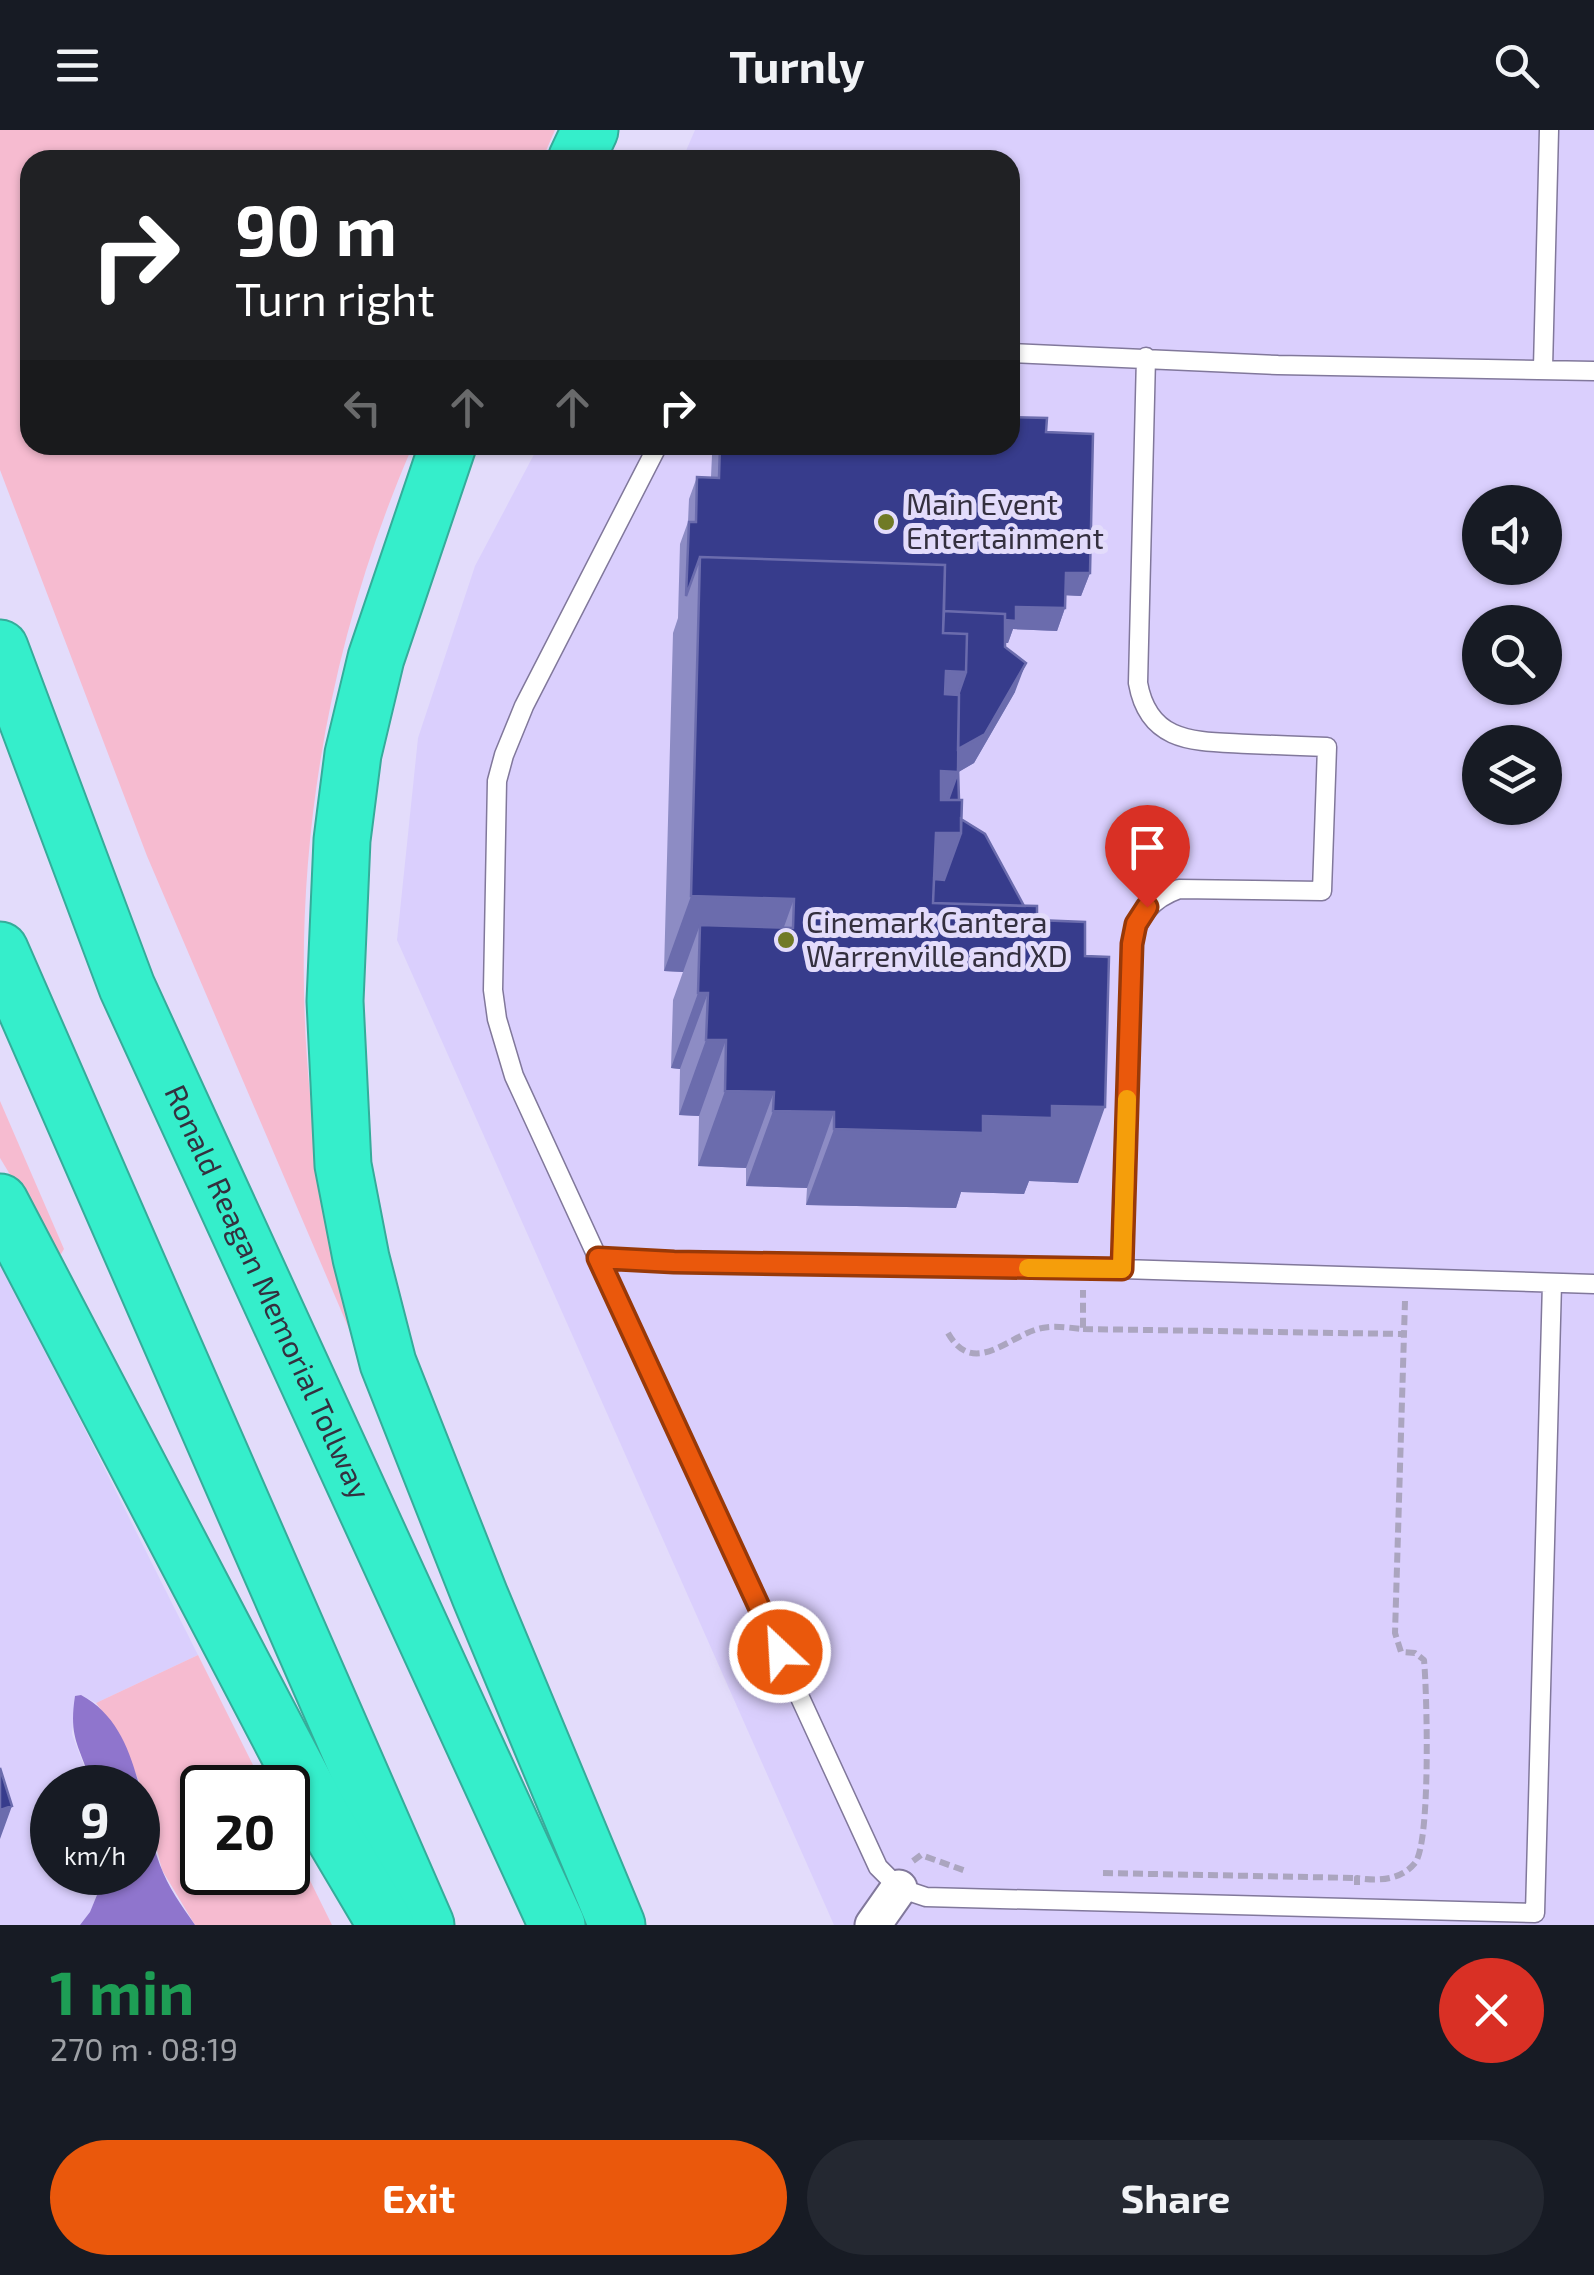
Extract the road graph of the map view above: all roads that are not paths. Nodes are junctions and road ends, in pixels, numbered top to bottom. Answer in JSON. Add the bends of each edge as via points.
{"nodes":[{"id":1,"x":1549,"y":130,"type":"edge"},
{"id":2,"x":1020,"y":353,"type":"edge"},
{"id":3,"x":1146,"y":357,"type":"junction"},
{"id":4,"x":1543,"y":368,"type":"junction"},
{"id":5,"x":1594,"y":371,"type":"edge"},
{"id":6,"x":445,"y":455,"type":"edge"},
{"id":7,"x":653,"y":455,"type":"edge"},
{"id":8,"x":0,"y":648,"type":"edge"},
{"id":9,"x":0,"y":950,"type":"edge"},
{"id":10,"x":0,"y":1202,"type":"edge"},
{"id":11,"x":598,"y":1258,"type":"junction"},
{"id":12,"x":1122,"y":1269,"type":"junction"},
{"id":13,"x":1552,"y":1283,"type":"junction"},
{"id":14,"x":1594,"y":1284,"type":"edge"},
{"id":15,"x":895,"y":1884,"type":"junction"},
{"id":16,"x":386,"y":1925,"type":"edge"},
{"id":17,"x":426,"y":1925,"type":"edge"},
{"id":18,"x":557,"y":1925,"type":"edge"},
{"id":19,"x":617,"y":1925,"type":"edge"},
{"id":20,"x":873,"y":1925,"type":"edge"}],
"edges":[{"from":1,"to":4,"type":"lane"},
{"from":2,"to":3,"type":"lane"},
{"from":3,"to":4,"type":"lane"},
{"from":3,"to":12,"type":"lane","via":[[1142,700],[1162,727],[1194,741],[1327,747],[1322,890],[1179,890],[1147,907],[1136,924]]},
{"from":4,"to":5,"type":"lane"},
{"from":6,"to":19,"type":"highway","via":[[376,658],[353,754],[335,1001],[342,1164],[388,1364]]},
{"from":7,"to":11,"type":"lane","via":[[524,706],[498,780],[492,990],[497,1019],[514,1076]]},
{"from":8,"to":18,"type":"highway","name":"Ronald Reagan Memorial Tollway","via":[[127,988]]},
{"from":9,"to":17,"type":"highway"},
{"from":10,"to":16,"type":"highway","via":[[322,1817]]},
{"from":11,"to":12,"type":"lane"},
{"from":11,"to":15,"type":"lane","via":[[878,1867]]},
{"from":12,"to":13,"type":"lane"},
{"from":13,"to":14,"type":"lane"},
{"from":13,"to":15,"type":"lane","via":[[1535,1912],[926,1897]]},
{"from":15,"to":20,"type":"street"}]}
